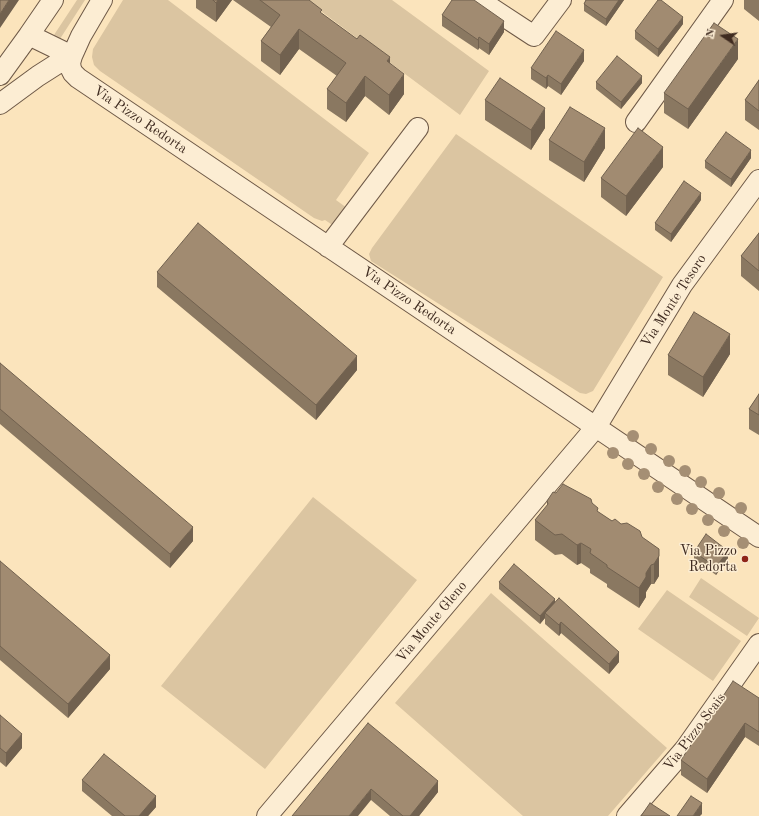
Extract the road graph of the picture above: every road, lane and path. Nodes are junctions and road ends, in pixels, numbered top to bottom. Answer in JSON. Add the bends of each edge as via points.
{"nodes":[{"id":1,"x":53,"y":0,"type":"edge"},
{"id":2,"x":102,"y":0,"type":"edge"},
{"id":3,"x":479,"y":0,"type":"edge"},
{"id":4,"x":561,"y":0,"type":"edge"},
{"id":5,"x":723,"y":0,"type":"edge"},
{"id":6,"x":29,"y":35,"type":"junction"},
{"id":7,"x":72,"y":56,"type":"junction"},
{"id":8,"x":0,"y":74,"type":"edge"},
{"id":9,"x":0,"y":104,"type":"edge"},
{"id":10,"x":636,"y":122,"type":"dead end"},
{"id":11,"x":418,"y":128,"type":"dead end"},
{"id":12,"x":759,"y":180,"type":"edge"},
{"id":13,"x":753,"y":200,"type":"edge"},
{"id":14,"x":328,"y":247,"type":"junction"},
{"id":15,"x":596,"y":427,"type":"junction"},
{"id":16,"x":759,"y":537,"type":"edge"},
{"id":17,"x":759,"y":644,"type":"edge"},
{"id":18,"x":267,"y":816,"type":"edge"},
{"id":19,"x":627,"y":816,"type":"edge"}],
"edges":[{"from":1,"to":6,"type":"street"},
{"from":2,"to":7,"type":"street"},
{"from":3,"to":4,"type":"street","via":[[534,36]]},
{"from":5,"to":10,"type":"street"},
{"from":6,"to":7,"type":"street"},
{"from":6,"to":8,"type":"street"},
{"from":7,"to":9,"type":"street","via":[[38,76]]},
{"from":7,"to":14,"type":"street","name":"Via Pizzo Redorta","via":[[71,69],[78,78]]},
{"from":11,"to":14,"type":"street"},
{"from":12,"to":13,"type":"street","name":"Via Monte Tesoro"},
{"from":13,"to":15,"type":"street","name":"Via Monte Tesoro","via":[[682,285]]},
{"from":14,"to":15,"type":"street","name":"Via Pizzo Redorta"},
{"from":15,"to":16,"type":"street","name":"Via Pizzo Redorta"},
{"from":15,"to":18,"type":"street","name":"Via Monte Gleno"},
{"from":17,"to":19,"type":"street","name":"Via Pizzo Scais","via":[[685,749]]}]}
